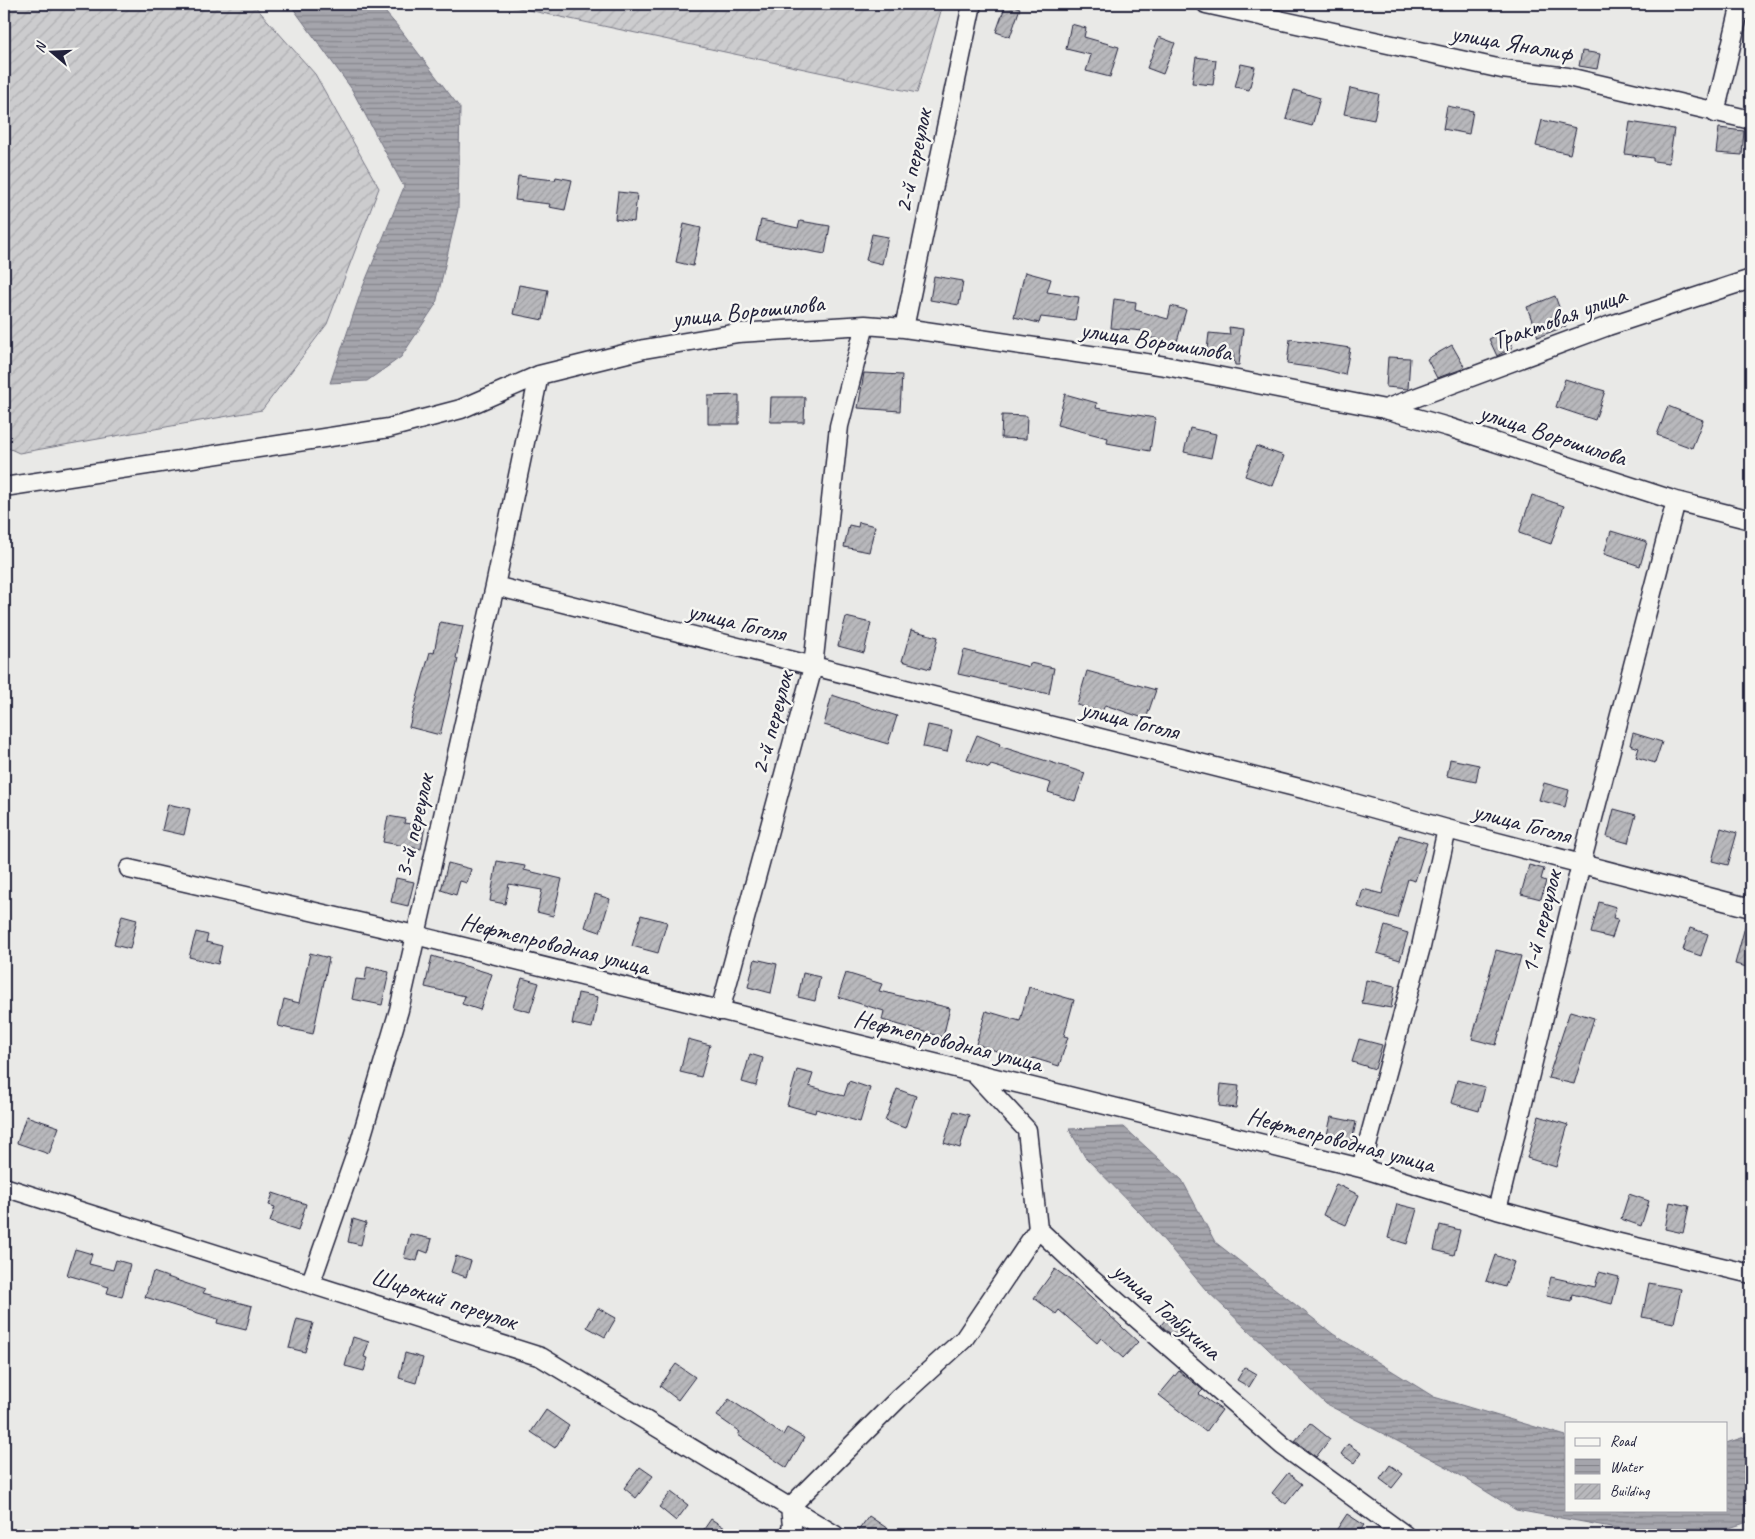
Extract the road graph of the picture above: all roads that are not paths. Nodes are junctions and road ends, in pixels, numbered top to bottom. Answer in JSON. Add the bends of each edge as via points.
{"nodes":[{"id":1,"x":972,"y":4,"type":"edge"},
{"id":2,"x":1206,"y":4,"type":"edge"},
{"id":3,"x":1751,"y":10,"type":"edge"},
{"id":4,"x":1715,"y":113,"type":"junction"},
{"id":5,"x":1751,"y":120,"type":"edge"},
{"id":6,"x":1751,"y":279,"type":"edge"},
{"id":7,"x":865,"y":325,"type":"junction"},
{"id":8,"x":904,"y":328,"type":"junction"},
{"id":9,"x":539,"y":375,"type":"junction"},
{"id":10,"x":1385,"y":410,"type":"junction"},
{"id":11,"x":4,"y":487,"type":"edge"},
{"id":12,"x":1676,"y":501,"type":"junction"},
{"id":13,"x":1751,"y":520,"type":"edge"},
{"id":14,"x":495,"y":586,"type":"junction"},
{"id":15,"x":812,"y":667,"type":"junction"},
{"id":16,"x":1447,"y":829,"type":"junction"},
{"id":17,"x":1581,"y":864,"type":"junction"},
{"id":18,"x":130,"y":869,"type":"dead end"},
{"id":19,"x":1751,"y":908,"type":"edge"},
{"id":20,"x":415,"y":935,"type":"junction"},
{"id":21,"x":720,"y":1011,"type":"junction"},
{"id":22,"x":974,"y":1073,"type":"junction"},
{"id":23,"x":1361,"y":1168,"type":"junction"},
{"id":24,"x":4,"y":1187,"type":"edge"},
{"id":25,"x":1498,"y":1210,"type":"junction"},
{"id":26,"x":1038,"y":1229,"type":"junction"},
{"id":27,"x":1751,"y":1274,"type":"edge"},
{"id":28,"x":311,"y":1282,"type":"junction"},
{"id":29,"x":790,"y":1507,"type":"junction"},
{"id":30,"x":789,"y":1535,"type":"edge"},
{"id":31,"x":835,"y":1535,"type":"edge"},
{"id":32,"x":1405,"y":1535,"type":"edge"}],
"edges":[{"from":1,"to":8,"type":"street","name":"2-й переулок"},
{"from":2,"to":4,"type":"street","name":"улица Яналиф","via":[[1502,69],[1568,77]]},
{"from":3,"to":4,"type":"street","via":[[1739,12]]},
{"from":4,"to":5,"type":"street","name":"улица Яналиф"},
{"from":6,"to":10,"type":"street","name":"Трактовая улица","via":[[1608,326]]},
{"from":7,"to":8,"type":"street","name":"улица Ворошилова"},
{"from":7,"to":9,"type":"street","name":"улица Ворошилова","via":[[738,332],[644,348]]},
{"from":7,"to":15,"type":"street","name":"2-й переулок","via":[[838,426]]},
{"from":8,"to":10,"type":"street","name":"улица Ворошилова","via":[[1166,366]]},
{"from":9,"to":11,"type":"street","name":"улица Ворошилова","via":[[461,409],[390,428]]},
{"from":9,"to":14,"type":"street","name":"3-й переулок"},
{"from":10,"to":12,"type":"street","name":"улица Ворошилова","via":[[1448,427]]},
{"from":12,"to":13,"type":"street","name":"улица Ворошилова"},
{"from":12,"to":17,"type":"street","name":"1-й переулок"},
{"from":14,"to":15,"type":"street","name":"улица Гоголя"},
{"from":14,"to":20,"type":"street","name":"3-й переулок"},
{"from":15,"to":16,"type":"street","name":"улица Гоголя","via":[[1302,789]]},
{"from":15,"to":21,"type":"street","name":"2-й переулок"},
{"from":16,"to":17,"type":"street","name":"улица Гоголя"},
{"from":16,"to":23,"type":"street","via":[[1422,947]]},
{"from":17,"to":19,"type":"street","name":"улица Гоголя"},
{"from":17,"to":25,"type":"street","name":"1-й переулок"},
{"from":18,"to":20,"type":"street","name":"Нефтепроводная улица"},
{"from":20,"to":21,"type":"street","name":"Нефтепроводная улица"},
{"from":20,"to":28,"type":"street","name":"3-й переулок","via":[[399,1010],[359,1145]]},
{"from":21,"to":22,"type":"street","name":"Нефтепроводная улица"},
{"from":22,"to":23,"type":"street","name":"Нефтепроводная улица"},
{"from":22,"to":26,"type":"street","via":[[1026,1130]]},
{"from":23,"to":25,"type":"street","name":"Нефтепроводная улица"},
{"from":24,"to":28,"type":"street","name":"Широкий переулок"},
{"from":25,"to":27,"type":"street","name":"Нефтепроводная улица","via":[[1610,1241]]},
{"from":26,"to":29,"type":"street","via":[[964,1339],[899,1398]]},
{"from":26,"to":32,"type":"street","name":"улица Толбухина","via":[[1283,1446]]},
{"from":28,"to":29,"type":"street","name":"Широкий переулок","via":[[541,1357]]},
{"from":29,"to":30,"type":"street","via":[[792,1526]]},
{"from":29,"to":31,"type":"street","name":"Широкий переулок"}]}
